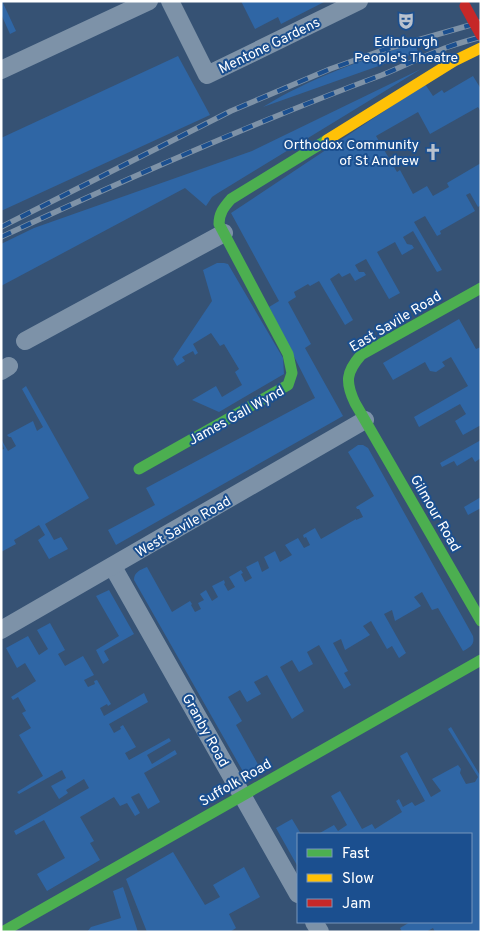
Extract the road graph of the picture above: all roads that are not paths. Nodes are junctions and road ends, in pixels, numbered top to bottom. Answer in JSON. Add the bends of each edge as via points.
{"nodes":[{"id":1,"x":149,"y":1,"type":"edge"},
{"id":2,"x":170,"y":1,"type":"edge"},
{"id":3,"x":359,"y":1,"type":"edge"},
{"id":4,"x":465,"y":6,"type":"dead end"},
{"id":5,"x":481,"y":34,"type":"edge"},
{"id":6,"x":481,"y":48,"type":"edge"},
{"id":7,"x":1,"y":70,"type":"edge"},
{"id":8,"x":224,"y":234,"type":"junction"},
{"id":9,"x":481,"y":288,"type":"edge"},
{"id":10,"x":25,"y":341,"type":"dead end"},
{"id":11,"x":364,"y":420,"type":"junction"},
{"id":12,"x":139,"y":469,"type":"dead end"},
{"id":13,"x":114,"y":567,"type":"junction"},
{"id":14,"x":481,"y":621,"type":"edge"},
{"id":15,"x":1,"y":630,"type":"edge"},
{"id":16,"x":481,"y":660,"type":"edge"},
{"id":17,"x":242,"y":795,"type":"junction"},
{"id":18,"x":297,"y":892,"type":"edge"},
{"id":19,"x":1,"y":918,"type":"edge"},
{"id":20,"x":4,"y":932,"type":"edge"}],
"edges":[{"from":1,"to":7,"type":"street"},
{"from":2,"to":3,"type":"street","name":"Mentone Gardens","via":[[207,75]]},
{"from":4,"to":5,"type":"street","bridge":true},
{"from":6,"to":8,"type":"street","name":"James Gall Wynd","via":[[454,61],[231,199],[218,217]]},
{"from":8,"to":10,"type":"street"},
{"from":8,"to":12,"type":"street","name":"James Gall Wynd","via":[[288,354],[291,381]]},
{"from":9,"to":11,"type":"street","name":"East Savile Road","via":[[361,355],[354,362],[347,377],[348,387]]},
{"from":11,"to":13,"type":"street","name":"West Savile Road"},
{"from":11,"to":14,"type":"street","name":"Gilmour Road"},
{"from":13,"to":15,"type":"street","name":"West Savile Road"},
{"from":13,"to":17,"type":"street","name":"Granby Road"},
{"from":16,"to":17,"type":"street","name":"Suffolk Road"},
{"from":17,"to":18,"type":"street","name":"Granby Road"},
{"from":17,"to":20,"type":"street","name":"Suffolk Road"},
{"from":19,"to":20,"type":"street"}]}
